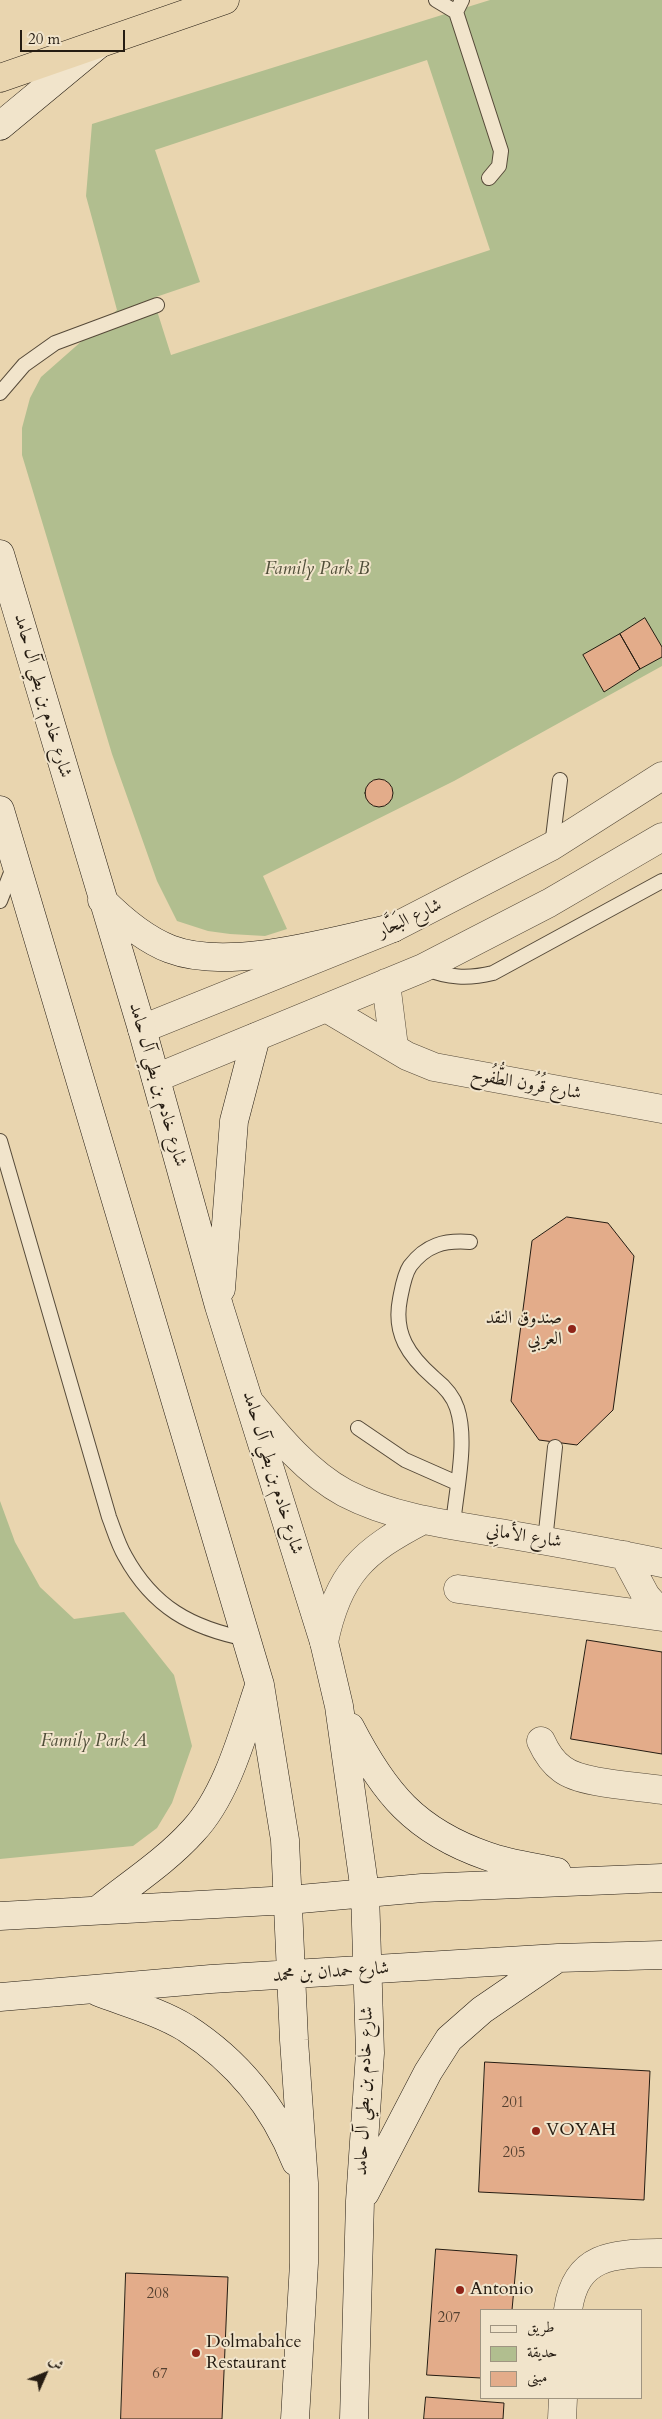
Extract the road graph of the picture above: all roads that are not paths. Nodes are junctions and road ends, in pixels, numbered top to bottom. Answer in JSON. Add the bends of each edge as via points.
{"nodes":[{"id":1,"x":225,"y":0,"type":"edge"},
{"id":2,"x":436,"y":0,"type":"edge"},
{"id":3,"x":459,"y":6,"type":"edge"},
{"id":4,"x":101,"y":43,"type":"junction"},
{"id":5,"x":0,"y":78,"type":"edge"},
{"id":6,"x":0,"y":126,"type":"edge"},
{"id":7,"x":489,"y":178,"type":"dead end"},
{"id":8,"x":157,"y":305,"type":"dead end"},
{"id":9,"x":0,"y":393,"type":"edge"},
{"id":10,"x":0,"y":554,"type":"edge"},
{"id":11,"x":662,"y":776,"type":"edge"},
{"id":12,"x":560,"y":780,"type":"dead end"},
{"id":13,"x":0,"y":810,"type":"edge"},
{"id":14,"x":662,"y":837,"type":"edge"},
{"id":15,"x":552,"y":846,"type":"junction"},
{"id":16,"x":16,"y":859,"type":"junction"},
{"id":17,"x":662,"y":881,"type":"edge"},
{"id":18,"x":102,"y":900,"type":"junction"},
{"id":19,"x":0,"y":901,"type":"edge"},
{"id":20,"x":393,"y":928,"type":"junction"},
{"id":21,"x":423,"y":968,"type":"junction"},
{"id":22,"x":386,"y":983,"type":"junction"},
{"id":23,"x":326,"y":1008,"type":"junction"},
{"id":24,"x":142,"y":1029,"type":"junction"},
{"id":25,"x":256,"y":1037,"type":"junction"},
{"id":26,"x":394,"y":1047,"type":"junction"},
{"id":27,"x":156,"y":1078,"type":"junction"},
{"id":28,"x":662,"y":1109,"type":"edge"},
{"id":29,"x":0,"y":1141,"type":"edge"},
{"id":30,"x":3,"y":1160,"type":"edge"},
{"id":31,"x":470,"y":1242,"type":"dead end"},
{"id":32,"x":219,"y":1306,"type":"junction"},
{"id":33,"x":252,"y":1405,"type":"junction"},
{"id":34,"x":358,"y":1428,"type":"dead end"},
{"id":35,"x":555,"y":1447,"type":"dead end"},
{"id":36,"x":457,"y":1483,"type":"junction"},
{"id":37,"x":423,"y":1520,"type":"junction"},
{"id":38,"x":453,"y":1525,"type":"junction"},
{"id":39,"x":545,"y":1541,"type":"junction"},
{"id":40,"x":624,"y":1555,"type":"junction"},
{"id":41,"x":662,"y":1563,"type":"edge"},
{"id":42,"x":458,"y":1588,"type":"dead end"},
{"id":43,"x":662,"y":1616,"type":"edge"},
{"id":44,"x":247,"y":1639,"type":"junction"},
{"id":45,"x":324,"y":1642,"type":"junction"},
{"id":46,"x":260,"y":1685,"type":"junction"},
{"id":47,"x":340,"y":1706,"type":"junction"},
{"id":48,"x":541,"y":1741,"type":"dead end"},
{"id":49,"x":662,"y":1790,"type":"edge"},
{"id":50,"x":662,"y":1878,"type":"edge"},
{"id":51,"x":593,"y":1880,"type":"junction"},
{"id":52,"x":365,"y":1892,"type":"junction"},
{"id":53,"x":289,"y":1900,"type":"junction"},
{"id":54,"x":99,"y":1909,"type":"junction"},
{"id":55,"x":0,"y":1916,"type":"edge"},
{"id":56,"x":662,"y":1955,"type":"edge"},
{"id":57,"x":558,"y":1958,"type":"junction"},
{"id":58,"x":368,"y":1971,"type":"junction"},
{"id":59,"x":291,"y":1976,"type":"junction"},
{"id":60,"x":89,"y":1989,"type":"junction"},
{"id":61,"x":0,"y":1997,"type":"edge"},
{"id":62,"x":304,"y":2183,"type":"junction"},
{"id":63,"x":360,"y":2201,"type":"junction"},
{"id":64,"x":662,"y":2253,"type":"edge"},
{"id":65,"x":568,"y":2309,"type":"edge"},
{"id":66,"x":563,"y":2399,"type":"edge"},
{"id":67,"x":295,"y":2419,"type":"edge"},
{"id":68,"x":354,"y":2419,"type":"edge"},
{"id":69,"x":562,"y":2419,"type":"edge"}],
"edges":[{"from":1,"to":4,"type":"highway"},
{"from":2,"to":3,"type":"lane"},
{"from":3,"to":7,"type":"lane","via":[[501,151],[499,166]]},
{"from":4,"to":5,"type":"highway"},
{"from":4,"to":6,"type":"street"},
{"from":8,"to":9,"type":"lane","via":[[55,343],[24,365]]},
{"from":10,"to":18,"type":"street","name":"شارع خادم بن بطي آل حامد"},
{"from":11,"to":15,"type":"street","name":"شارع البَحَّار"},
{"from":12,"to":15,"type":"lane"},
{"from":13,"to":16,"type":"street"},
{"from":14,"to":21,"type":"street","via":[[549,903]]},
{"from":15,"to":20,"type":"street","name":"شارع البَحَّار"},
{"from":16,"to":19,"type":"lane"},
{"from":16,"to":44,"type":"street"},
{"from":17,"to":21,"type":"lane","via":[[493,973],[458,978]]},
{"from":18,"to":20,"type":"street","via":[[125,922],[164,946],[224,958],[268,953]]},
{"from":18,"to":24,"type":"street","name":"شارع خادم بن بطي آل حامد"},
{"from":20,"to":24,"type":"street","name":"شارع البَحَّار"},
{"from":21,"to":22,"type":"street"},
{"from":22,"to":23,"type":"street"},
{"from":22,"to":26,"type":"street"},
{"from":23,"to":25,"type":"street"},
{"from":23,"to":26,"type":"street","name":"شارع قُرُون الطُّفُوح"},
{"from":24,"to":27,"type":"street","name":"شارع خادم بن بطي آل حامد"},
{"from":25,"to":27,"type":"street"},
{"from":25,"to":32,"type":"street","via":[[234,1121]]},
{"from":26,"to":28,"type":"street","name":"شارع قُرُون الطُّفُوح","via":[[446,1071]]},
{"from":27,"to":32,"type":"street","name":"شارع خادم بن بطي آل حامد"},
{"from":29,"to":30,"type":"lane"},
{"from":30,"to":44,"type":"lane","via":[[109,1517],[124,1555],[142,1582],[166,1607],[215,1633]]},
{"from":31,"to":36,"type":"lane","via":[[451,1240],[418,1255],[408,1270],[398,1312],[402,1337],[414,1360],[447,1389],[457,1405],[462,1424]]},
{"from":32,"to":33,"type":"street","name":"شارع خادم بن بطي آل حامد"},
{"from":33,"to":37,"type":"street","name":"شارع الأمانِي","via":[[279,1438],[343,1492],[382,1510]]},
{"from":33,"to":45,"type":"street","name":"شارع خادم بن بطي آل حامد"},
{"from":34,"to":36,"type":"lane","via":[[405,1460]]},
{"from":35,"to":39,"type":"lane"},
{"from":36,"to":38,"type":"lane"},
{"from":37,"to":38,"type":"street","name":"شارع الأمانِي"},
{"from":37,"to":45,"type":"street","via":[[392,1536],[366,1556],[345,1581],[330,1610]]},
{"from":38,"to":39,"type":"street","name":"شارع الأمانِي"},
{"from":39,"to":40,"type":"street","name":"شارع الأمانِي"},
{"from":40,"to":41,"type":"street","name":"شارع الأمانِي"},
{"from":40,"to":43,"type":"street","via":[[646,1596]]},
{"from":42,"to":43,"type":"street"},
{"from":44,"to":46,"type":"street"},
{"from":45,"to":47,"type":"street","name":"شارع خادم بن بطي آل حامد"},
{"from":46,"to":53,"type":"street","via":[[283,1822]]},
{"from":46,"to":54,"type":"street","via":[[232,1763],[203,1818],[193,1831]]},
{"from":47,"to":51,"type":"street","via":[[368,1762],[394,1797],[417,1820],[452,1843],[489,1857]]},
{"from":47,"to":52,"type":"street","name":"شارع خادم بن بطي آل حامد"},
{"from":48,"to":49,"type":"street","via":[[562,1770],[579,1778]]},
{"from":50,"to":51,"type":"street"},
{"from":51,"to":52,"type":"street"},
{"from":52,"to":53,"type":"street"},
{"from":52,"to":58,"type":"street","name":"شارع خادم بن بطي آل حامد"},
{"from":53,"to":54,"type":"street"},
{"from":53,"to":59,"type":"street"},
{"from":54,"to":55,"type":"street"},
{"from":56,"to":57,"type":"street","name":"شارع حمدان بن محمد"},
{"from":57,"to":58,"type":"street","name":"شارع حمدان بن محمد"},
{"from":57,"to":63,"type":"street","via":[[482,2010],[450,2039],[428,2072]]},
{"from":58,"to":59,"type":"street","name":"شارع حمدان بن محمد"},
{"from":58,"to":63,"type":"street","name":"شارع خادم بن بطي آل حامد","via":[[370,2052]]},
{"from":59,"to":60,"type":"street","name":"شارع حمدان بن محمد"},
{"from":59,"to":62,"type":"street"},
{"from":60,"to":61,"type":"street","name":"شارع حمدان بن محمد"},
{"from":60,"to":62,"type":"street","via":[[185,2028],[226,2057],[254,2087],[277,2121]]},
{"from":62,"to":67,"type":"street","via":[[304,2263]]},
{"from":63,"to":68,"type":"street","name":"شارع خادم بن بطي آل حامد"},
{"from":64,"to":65,"type":"street","via":[[612,2255],[593,2264],[579,2277]]},
{"from":66,"to":69,"type":"street"}]}
